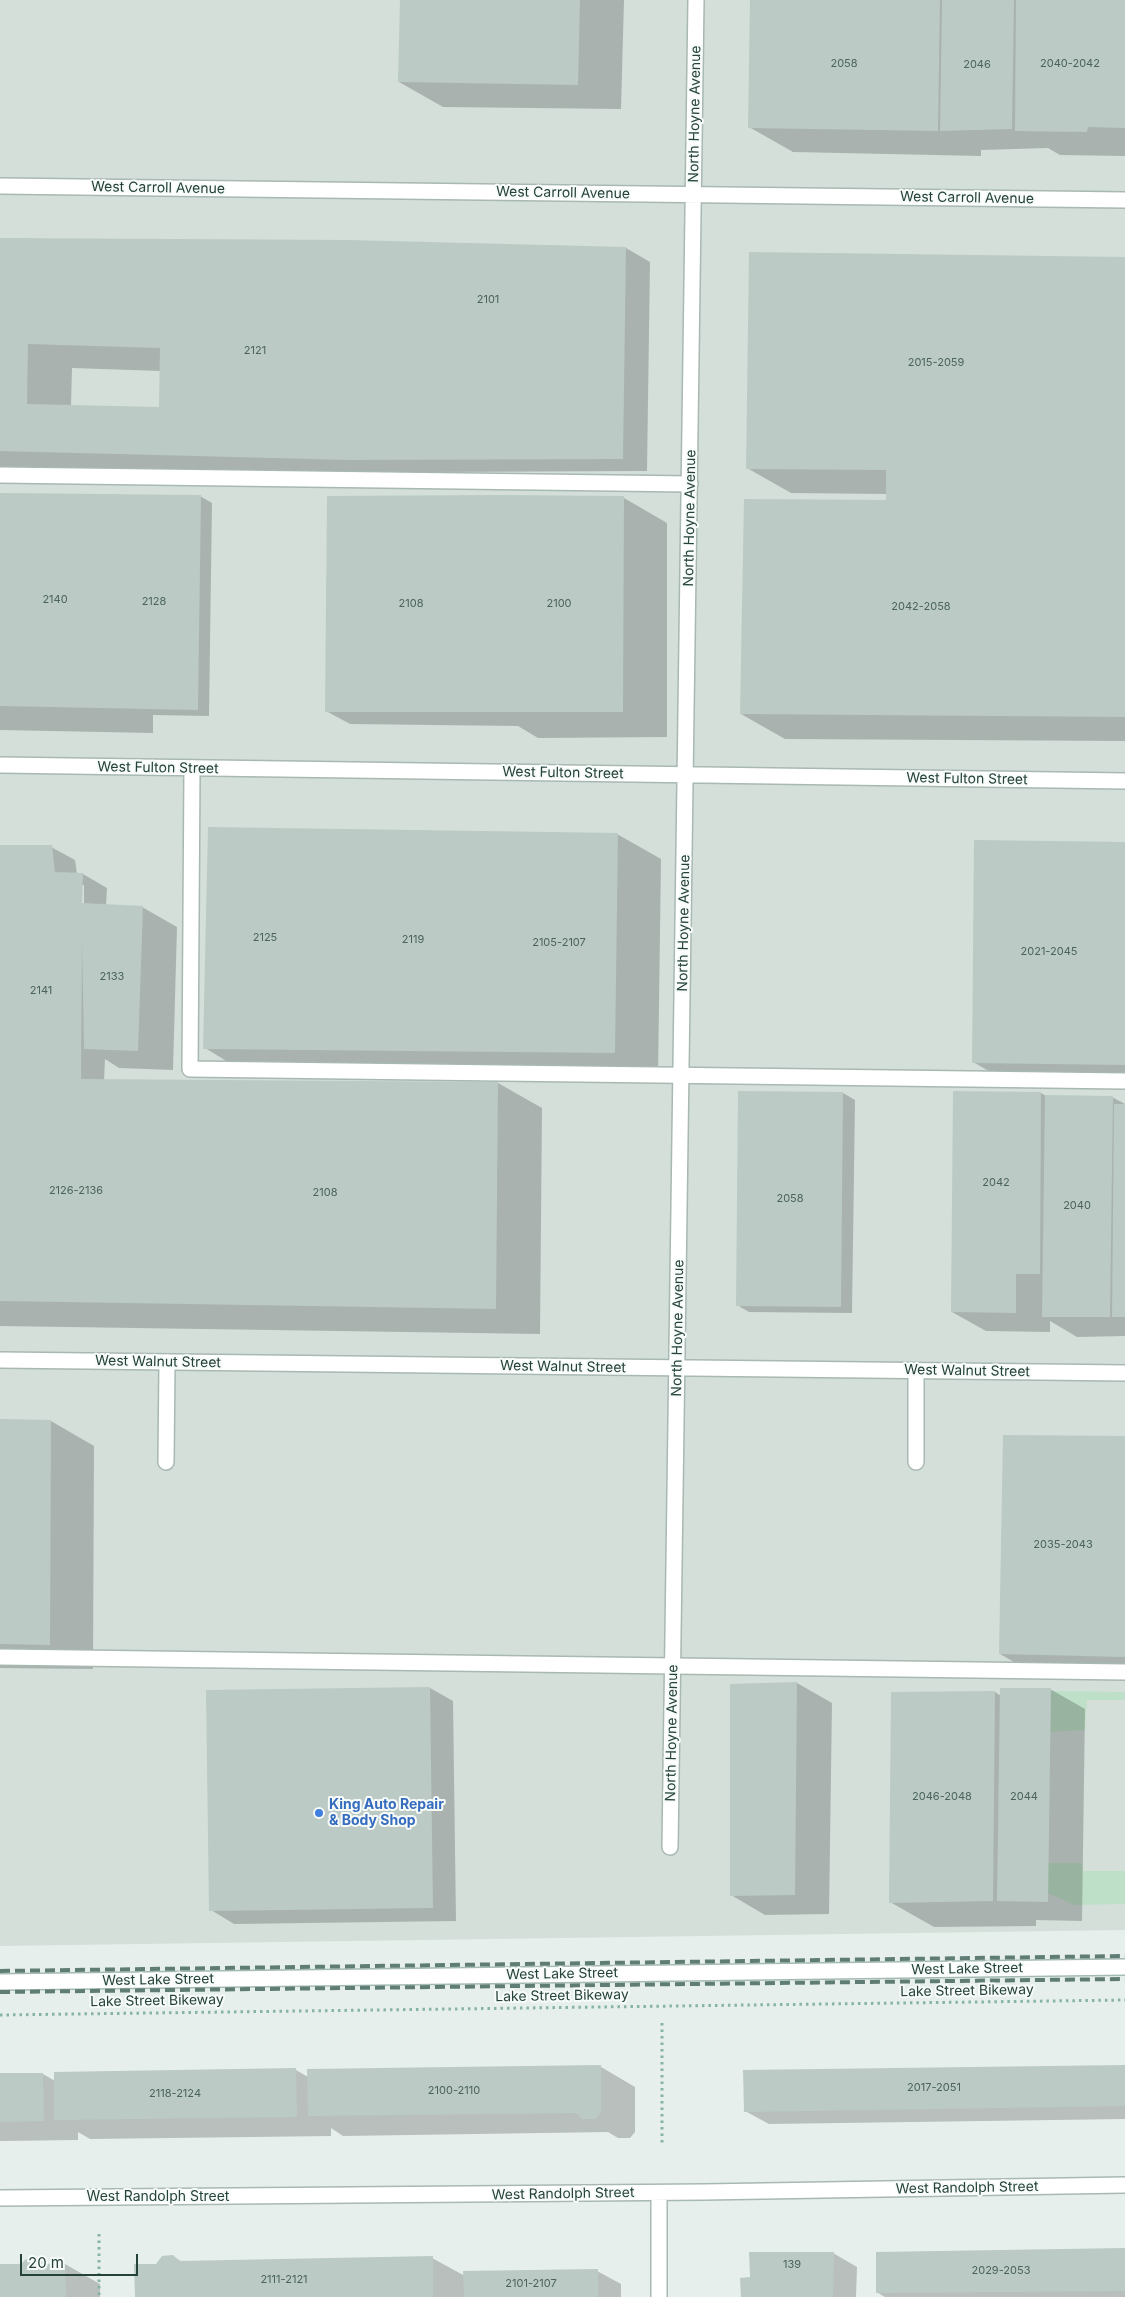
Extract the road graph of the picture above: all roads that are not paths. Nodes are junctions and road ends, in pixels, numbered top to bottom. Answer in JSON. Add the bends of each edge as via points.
{"nodes":[{"id":1,"x":696,"y":0,"type":"edge"},
{"id":2,"x":0,"y":186,"type":"edge"},
{"id":3,"x":694,"y":194,"type":"junction"},
{"id":4,"x":1125,"y":200,"type":"edge"},
{"id":5,"x":0,"y":475,"type":"edge"},
{"id":6,"x":690,"y":484,"type":"junction"},
{"id":7,"x":0,"y":766,"type":"edge"},
{"id":8,"x":192,"y":768,"type":"junction"},
{"id":9,"x":686,"y":775,"type":"junction"},
{"id":10,"x":1125,"y":781,"type":"edge"},
{"id":11,"x":681,"y":1076,"type":"junction"},
{"id":12,"x":1125,"y":1081,"type":"edge"},
{"id":13,"x":0,"y":1360,"type":"edge"},
{"id":14,"x":167,"y":1362,"type":"junction"},
{"id":15,"x":677,"y":1368,"type":"junction"},
{"id":16,"x":916,"y":1371,"type":"junction"},
{"id":17,"x":1125,"y":1373,"type":"edge"},
{"id":18,"x":166,"y":1462,"type":"dead end"},
{"id":19,"x":916,"y":1462,"type":"dead end"},
{"id":20,"x":0,"y":1656,"type":"edge"},
{"id":21,"x":673,"y":1665,"type":"junction"},
{"id":22,"x":1125,"y":1672,"type":"edge"},
{"id":23,"x":670,"y":1847,"type":"dead end"},
{"id":24,"x":1125,"y":1967,"type":"edge"},
{"id":25,"x":0,"y":1982,"type":"edge"},
{"id":26,"x":1125,"y":2185,"type":"edge"},
{"id":27,"x":659,"y":2193,"type":"junction"},
{"id":28,"x":0,"y":2198,"type":"edge"},
{"id":29,"x":659,"y":2297,"type":"edge"}],
"edges":[{"from":1,"to":3,"type":"street","name":"North Hoyne Avenue"},
{"from":2,"to":3,"type":"street","name":"West Carroll Avenue"},
{"from":3,"to":4,"type":"street","name":"West Carroll Avenue"},
{"from":3,"to":6,"type":"street","name":"North Hoyne Avenue"},
{"from":5,"to":6,"type":"street"},
{"from":6,"to":9,"type":"street","name":"North Hoyne Avenue"},
{"from":7,"to":8,"type":"street","name":"West Fulton Street"},
{"from":8,"to":9,"type":"street","name":"West Fulton Street"},
{"from":8,"to":11,"type":"street","via":[[190,1069]]},
{"from":9,"to":10,"type":"street","name":"West Fulton Street"},
{"from":9,"to":11,"type":"street","name":"North Hoyne Avenue"},
{"from":11,"to":12,"type":"street"},
{"from":11,"to":15,"type":"street","name":"North Hoyne Avenue"},
{"from":13,"to":14,"type":"street","name":"West Walnut Street"},
{"from":14,"to":15,"type":"street","name":"West Walnut Street"},
{"from":14,"to":18,"type":"street"},
{"from":15,"to":16,"type":"street","name":"West Walnut Street"},
{"from":15,"to":21,"type":"street","name":"North Hoyne Avenue"},
{"from":16,"to":17,"type":"street","name":"West Walnut Street"},
{"from":16,"to":19,"type":"street"},
{"from":20,"to":21,"type":"street"},
{"from":21,"to":22,"type":"street"},
{"from":21,"to":23,"type":"street","name":"North Hoyne Avenue"},
{"from":24,"to":25,"type":"street","name":"West Lake Street"},
{"from":26,"to":27,"type":"street","name":"West Randolph Street"},
{"from":27,"to":28,"type":"street","name":"West Randolph Street"},
{"from":27,"to":29,"type":"street"}]}
